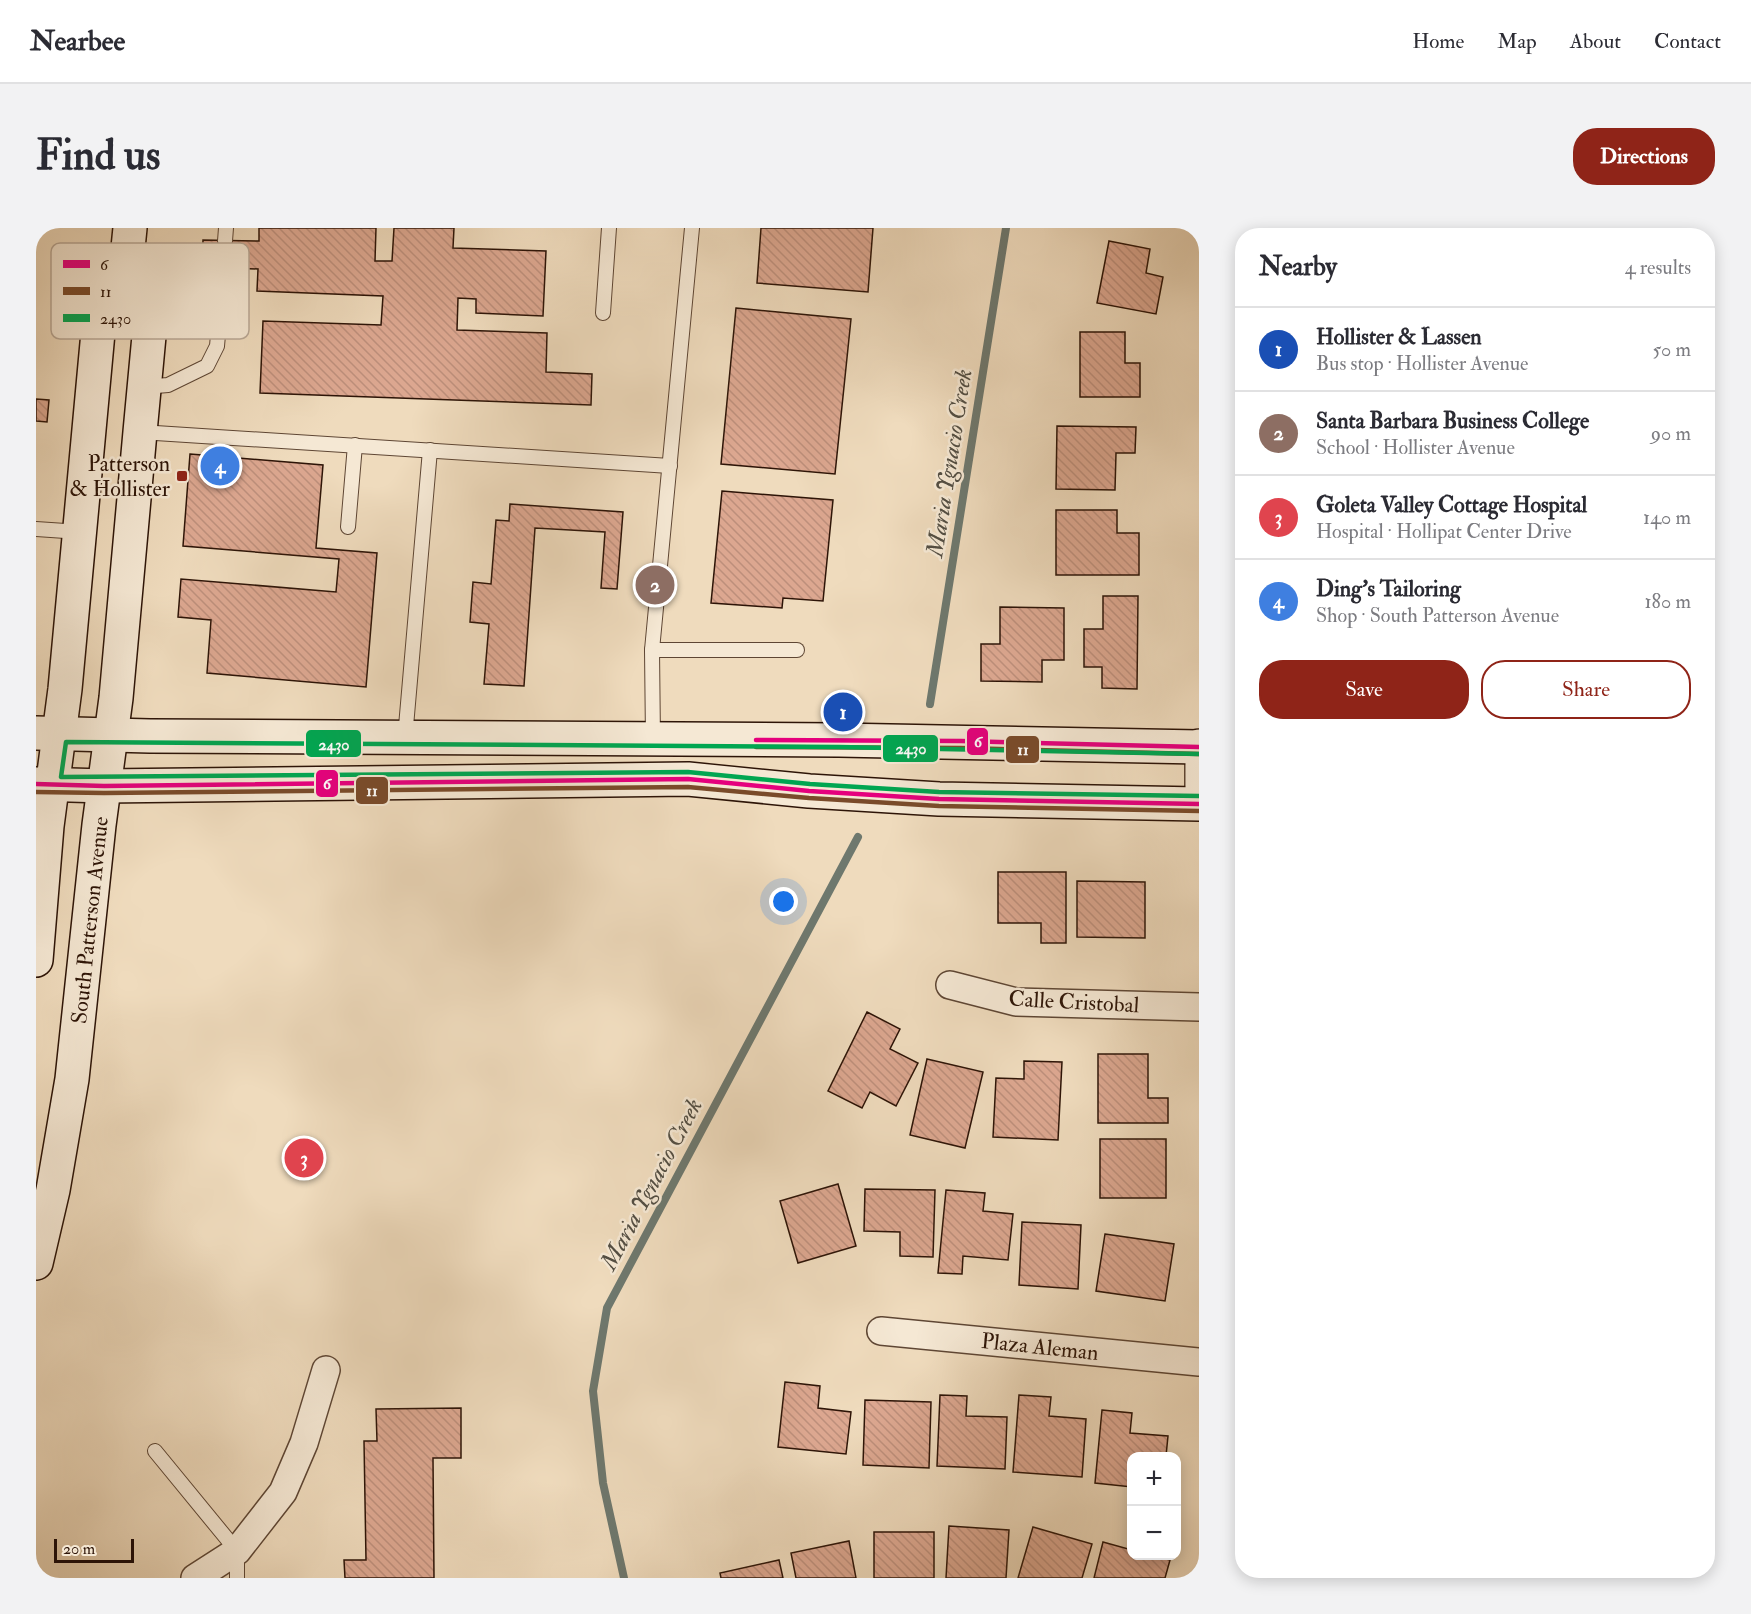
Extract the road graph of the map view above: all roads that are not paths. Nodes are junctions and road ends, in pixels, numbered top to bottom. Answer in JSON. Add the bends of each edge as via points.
{"nodes":[{"id":1,"x":609,"y":228,"type":"edge"},
{"id":2,"x":692,"y":228,"type":"edge"},
{"id":3,"x":603,"y":314,"type":"dead end"},
{"id":4,"x":97,"y":339,"type":"edge"},
{"id":5,"x":149,"y":339,"type":"edge"},
{"id":6,"x":217,"y":339,"type":"edge"},
{"id":7,"x":144,"y":387,"type":"junction"},
{"id":8,"x":140,"y":432,"type":"junction"},
{"id":9,"x":355,"y":445,"type":"junction"},
{"id":10,"x":430,"y":450,"type":"junction"},
{"id":11,"x":670,"y":466,"type":"junction"},
{"id":12,"x":348,"y":527,"type":"dead end"},
{"id":13,"x":36,"y":529,"type":"edge"},
{"id":14,"x":80,"y":532,"type":"junction"},
{"id":15,"x":652,"y":650,"type":"junction"},
{"id":16,"x":797,"y":650,"type":"dead end"},
{"id":17,"x":47,"y":733,"type":"edge"},
{"id":18,"x":110,"y":735,"type":"junction"},
{"id":19,"x":405,"y":738,"type":"junction"},
{"id":20,"x":653,"y":740,"type":"junction"},
{"id":21,"x":1199,"y":745,"type":"edge"},
{"id":22,"x":44,"y":784,"type":"edge"},
{"id":23,"x":104,"y":786,"type":"junction"},
{"id":24,"x":1199,"y":805,"type":"edge"},
{"id":25,"x":36,"y":960,"type":"edge"},
{"id":26,"x":951,"y":985,"type":"dead end"},
{"id":27,"x":1199,"y":1007,"type":"edge"},
{"id":28,"x":36,"y":1260,"type":"edge"},
{"id":29,"x":880,"y":1331,"type":"dead end"},
{"id":30,"x":1199,"y":1362,"type":"edge"},
{"id":31,"x":326,"y":1370,"type":"dead end"},
{"id":32,"x":155,"y":1451,"type":"dead end"},
{"id":33,"x":237,"y":1551,"type":"junction"},
{"id":34,"x":195,"y":1578,"type":"edge"},
{"id":35,"x":237,"y":1578,"type":"edge"}],
"edges":[{"from":1,"to":3,"type":"lane"},
{"from":2,"to":11,"type":"lane"},
{"from":4,"to":14,"type":"main road","name":"South Patterson Avenue"},
{"from":5,"to":7,"type":"main road","name":"South Patterson Avenue"},
{"from":6,"to":7,"type":"lane","via":[[207,366],[168,385]]},
{"from":7,"to":8,"type":"main road","name":"South Patterson Avenue"},
{"from":8,"to":9,"type":"lane"},
{"from":8,"to":18,"type":"main road","name":"South Patterson Avenue"},
{"from":9,"to":10,"type":"lane"},
{"from":9,"to":12,"type":"lane"},
{"from":10,"to":11,"type":"lane"},
{"from":10,"to":19,"type":"lane"},
{"from":11,"to":15,"type":"lane"},
{"from":13,"to":14,"type":"lane"},
{"from":14,"to":17,"type":"main road","name":"South Patterson Avenue"},
{"from":15,"to":16,"type":"lane"},
{"from":15,"to":20,"type":"lane"},
{"from":17,"to":18,"type":"main road"},
{"from":17,"to":22,"type":"main road","name":"South Patterson Avenue"},
{"from":18,"to":19,"type":"main road"},
{"from":18,"to":23,"type":"main road","name":"South Patterson Avenue"},
{"from":19,"to":20,"type":"main road"},
{"from":20,"to":21,"type":"main road"},
{"from":21,"to":24,"type":"street"},
{"from":22,"to":23,"type":"main road"},
{"from":22,"to":25,"type":"main road","name":"South Patterson Avenue","via":[[47,826]]},
{"from":23,"to":24,"type":"main road","via":[[688,779],[939,799]]},
{"from":23,"to":28,"type":"main road","name":"South Patterson Avenue","via":[[72,1079],[53,1190]]},
{"from":26,"to":27,"type":"street","name":"Calle Cristobal","via":[[1016,1002]]},
{"from":29,"to":30,"type":"street","name":"Plaza Aleman"},
{"from":31,"to":33,"type":"street","via":[[304,1443],[283,1492]]},
{"from":32,"to":33,"type":"lane"},
{"from":33,"to":34,"type":"street"},
{"from":33,"to":35,"type":"lane"}]}
